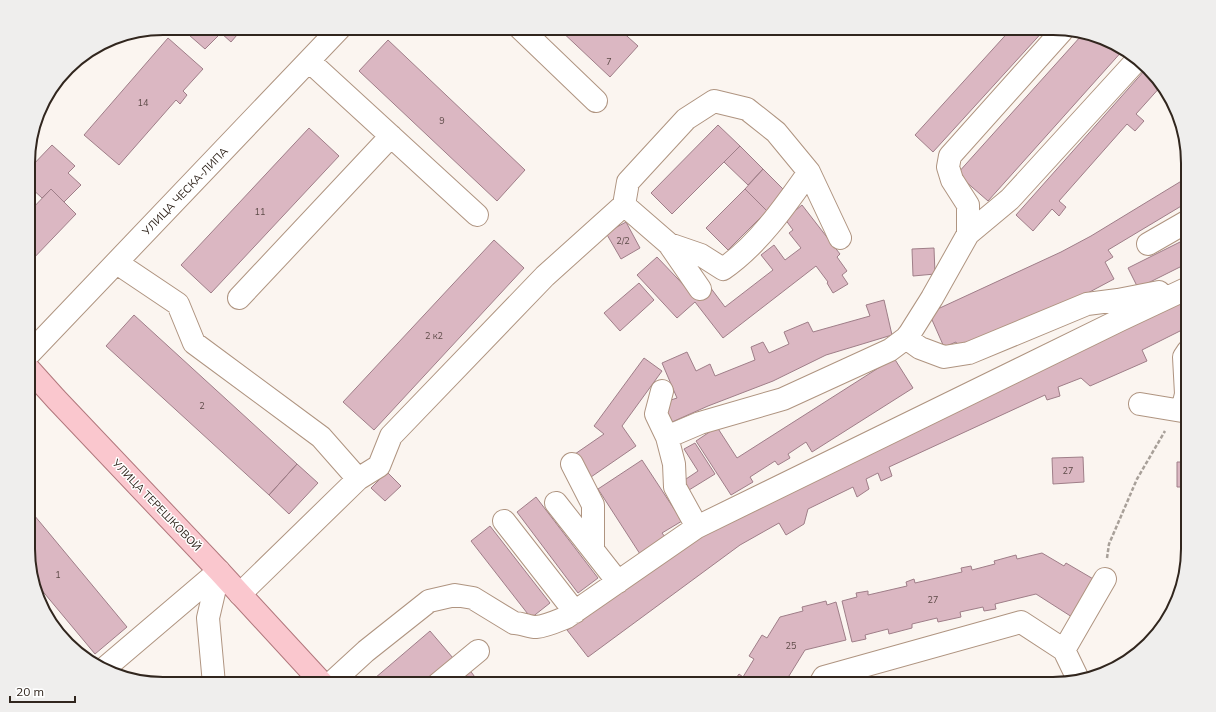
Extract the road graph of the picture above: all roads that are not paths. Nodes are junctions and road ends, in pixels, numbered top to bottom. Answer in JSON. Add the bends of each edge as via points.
{"nodes":[{"id":1,"x":333,"y":35,"type":"edge"},
{"id":2,"x":527,"y":35,"type":"edge"},
{"id":3,"x":1057,"y":35,"type":"edge"},
{"id":4,"x":309,"y":61,"type":"junction"},
{"id":5,"x":1133,"y":64,"type":"edge"},
{"id":6,"x":596,"y":101,"type":"dead end"},
{"id":7,"x":391,"y":136,"type":"junction"},
{"id":8,"x":809,"y":172,"type":"junction"},
{"id":9,"x":624,"y":205,"type":"junction"},
{"id":10,"x":477,"y":215,"type":"dead end"},
{"id":11,"x":1181,"y":225,"type":"edge"},
{"id":12,"x":968,"y":234,"type":"junction"},
{"id":13,"x":840,"y":238,"type":"dead end"},
{"id":14,"x":669,"y":244,"type":"junction"},
{"id":15,"x":1148,"y":244,"type":"dead end"},
{"id":16,"x":117,"y":263,"type":"junction"},
{"id":17,"x":1181,"y":288,"type":"edge"},
{"id":18,"x":700,"y":289,"type":"dead end"},
{"id":19,"x":1181,"y":290,"type":"edge"},
{"id":20,"x":240,"y":298,"type":"dead end"},
{"id":21,"x":906,"y":338,"type":"junction"},
{"id":22,"x":35,"y":348,"type":"edge"},
{"id":23,"x":35,"y":376,"type":"edge"},
{"id":24,"x":662,"y":391,"type":"dead end"},
{"id":25,"x":1181,"y":402,"type":"edge"},
{"id":26,"x":1140,"y":404,"type":"dead end"},
{"id":27,"x":667,"y":437,"type":"junction"},
{"id":28,"x":572,"y":464,"type":"dead end"},
{"id":29,"x":358,"y":479,"type":"junction"},
{"id":30,"x":556,"y":503,"type":"dead end"},
{"id":31,"x":504,"y":521,"type":"dead end"},
{"id":32,"x":697,"y":527,"type":"junction"},
{"id":33,"x":593,"y":550,"type":"junction"},
{"id":34,"x":219,"y":571,"type":"junction"},
{"id":35,"x":1105,"y":580,"type":"road end"},
{"id":36,"x":618,"y":582,"type":"junction"},
{"id":37,"x":240,"y":594,"type":"junction"},
{"id":38,"x":575,"y":612,"type":"junction"},
{"id":39,"x":1064,"y":650,"type":"junction"},
{"id":40,"x":478,"y":651,"type":"dead end"},
{"id":41,"x":109,"y":665,"type":"edge"},
{"id":42,"x":1076,"y":675,"type":"edge"},
{"id":43,"x":213,"y":677,"type":"edge"},
{"id":44,"x":316,"y":677,"type":"edge"},
{"id":45,"x":338,"y":677,"type":"edge"},
{"id":46,"x":446,"y":677,"type":"edge"},
{"id":47,"x":828,"y":677,"type":"edge"}],
"edges":[{"from":1,"to":4,"type":"street","name":"УЛИЦА ЧЕСКА-ЛИПА"},
{"from":2,"to":6,"type":"street"},
{"from":3,"to":12,"type":"street","via":[[950,156],[948,167],[952,180],[968,205]]},
{"from":4,"to":7,"type":"street"},
{"from":4,"to":16,"type":"street","name":"УЛИЦА ЧЕСКА-ЛИПА"},
{"from":5,"to":12,"type":"street","via":[[1010,199]]},
{"from":7,"to":10,"type":"street"},
{"from":7,"to":20,"type":"street"},
{"from":8,"to":9,"type":"street","via":[[776,132],[746,108],[714,101],[686,119],[628,182]]},
{"from":8,"to":13,"type":"street"},
{"from":8,"to":14,"type":"street","via":[[782,211],[737,260],[723,269],[701,255]]},
{"from":9,"to":14,"type":"street"},
{"from":9,"to":29,"type":"street","via":[[545,276],[391,436],[379,466]]},
{"from":11,"to":15,"type":"street"},
{"from":12,"to":21,"type":"street"},
{"from":14,"to":18,"type":"street"},
{"from":16,"to":22,"type":"street","name":"УЛИЦА ЧЕСКА-ЛИПА"},
{"from":16,"to":29,"type":"street","via":[[178,304],[194,343],[321,437]]},
{"from":17,"to":21,"type":"street","via":[[1087,304],[969,353],[944,357],[920,348]]},
{"from":19,"to":32,"type":"street"},
{"from":21,"to":27,"type":"street","via":[[890,350],[783,399],[700,423]]},
{"from":23,"to":34,"type":"main road","name":"УЛИЦА ТЕРЕШКОВОЙ"},
{"from":24,"to":27,"type":"street","via":[[656,414]]},
{"from":25,"to":26,"type":"street"},
{"from":27,"to":32,"type":"street","via":[[674,464],[675,487]]},
{"from":28,"to":33,"type":"street","via":[[593,505]]},
{"from":29,"to":37,"type":"street"},
{"from":30,"to":33,"type":"street"},
{"from":31,"to":38,"type":"street"},
{"from":32,"to":36,"type":"street"},
{"from":33,"to":36,"type":"street"},
{"from":34,"to":37,"type":"main road","name":"УЛИЦА ТЕРЕШКОВОЙ"},
{"from":34,"to":41,"type":"street"},
{"from":34,"to":43,"type":"street","via":[[208,618]]},
{"from":35,"to":39,"type":"street"},
{"from":36,"to":38,"type":"street"},
{"from":37,"to":44,"type":"main road","name":"УЛИЦА ТЕРЕШКОВОЙ"},
{"from":38,"to":45,"type":"street","via":[[550,624],[535,627],[514,623],[473,598],[455,595],[429,601]]},
{"from":39,"to":42,"type":"street"},
{"from":39,"to":47,"type":"street","via":[[1021,622]]},
{"from":40,"to":46,"type":"street"}]}
